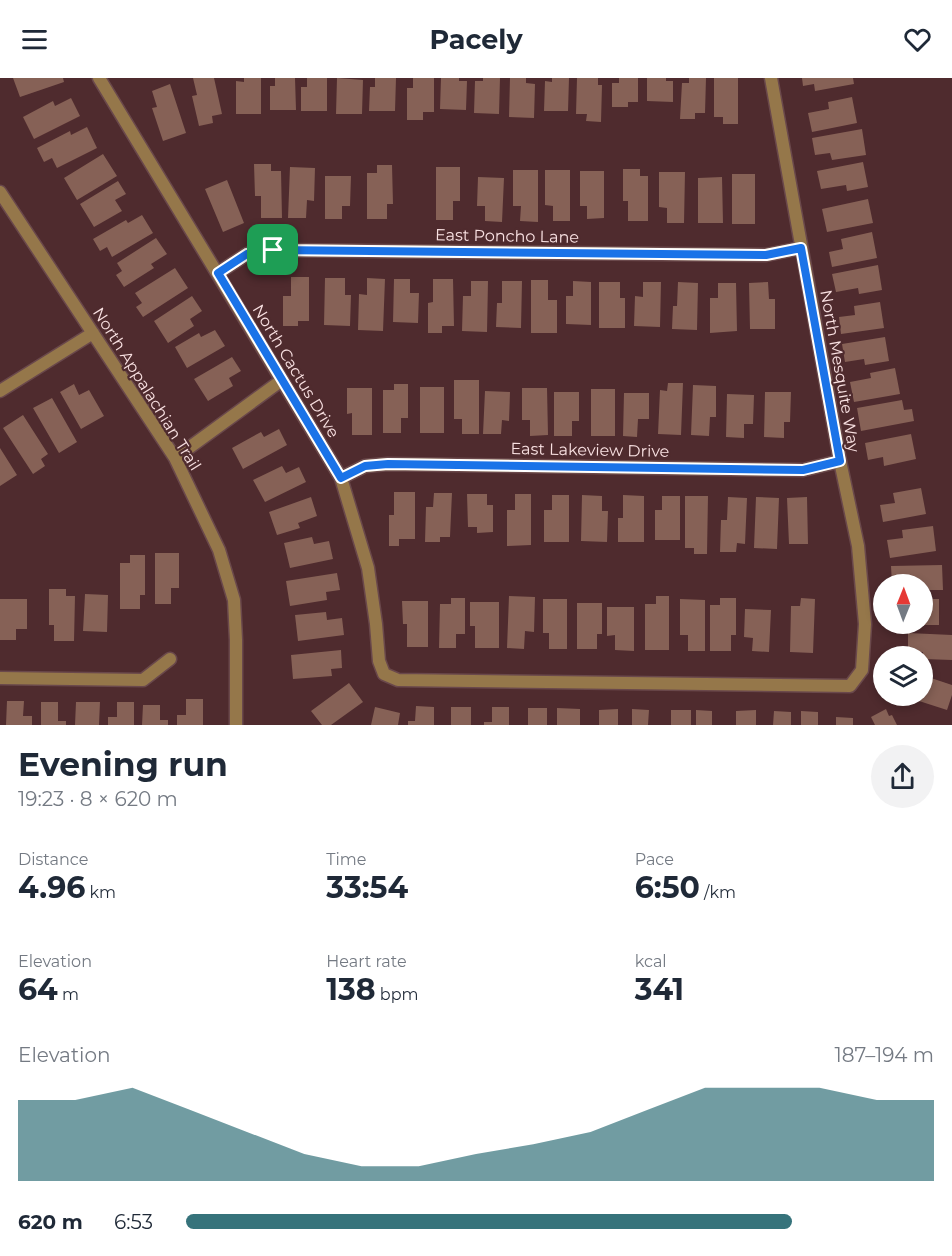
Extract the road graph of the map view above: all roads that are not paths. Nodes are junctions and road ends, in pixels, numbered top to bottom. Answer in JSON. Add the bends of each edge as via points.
{"nodes":[{"id":1,"x":771,"y":78,"type":"edge"},
{"id":2,"x":104,"y":80,"type":"edge"},
{"id":3,"x":0,"y":192,"type":"edge"},
{"id":4,"x":801,"y":248,"type":"junction"},
{"id":5,"x":218,"y":273,"type":"junction"},
{"id":6,"x":93,"y":333,"type":"junction"},
{"id":7,"x":282,"y":380,"type":"junction"},
{"id":8,"x":0,"y":391,"type":"edge"},
{"id":9,"x":175,"y":458,"type":"junction"},
{"id":10,"x":840,"y":461,"type":"junction"},
{"id":11,"x":341,"y":478,"type":"junction"},
{"id":12,"x":170,"y":659,"type":"dead end"},
{"id":13,"x":384,"y":675,"type":"joint"},
{"id":14,"x":0,"y":678,"type":"edge"},
{"id":15,"x":236,"y":725,"type":"edge"}],
"edges":[{"from":1,"to":4,"type":"street","name":"North Mesquite Way"},
{"from":2,"to":5,"type":"street","name":"North Cactus Drive"},
{"from":3,"to":6,"type":"street","name":"North Appalachian Trail"},
{"from":4,"to":5,"type":"street","name":"East Poncho Lane","via":[[766,255],[273,250],[247,254]]},
{"from":4,"to":10,"type":"street","name":"North Mesquite Way"},
{"from":5,"to":7,"type":"street","name":"North Cactus Drive"},
{"from":6,"to":8,"type":"street"},
{"from":6,"to":9,"type":"street","name":"North Appalachian Trail"},
{"from":7,"to":9,"type":"street"},
{"from":7,"to":11,"type":"street","name":"North Cactus Drive"},
{"from":9,"to":15,"type":"street","name":"North Appalachian Trail","via":[[219,550],[234,600]]},
{"from":10,"to":11,"type":"street","name":"East Lakeview Drive","via":[[803,470],[388,464],[365,466]]},
{"from":10,"to":13,"type":"street","name":"North Mesquite Way","via":[[858,546],[865,624],[862,670],[850,686],[398,680]]},
{"from":11,"to":13,"type":"street","name":"North Cactus Drive","via":[[368,568]]},
{"from":12,"to":14,"type":"street","via":[[143,680]]}]}
